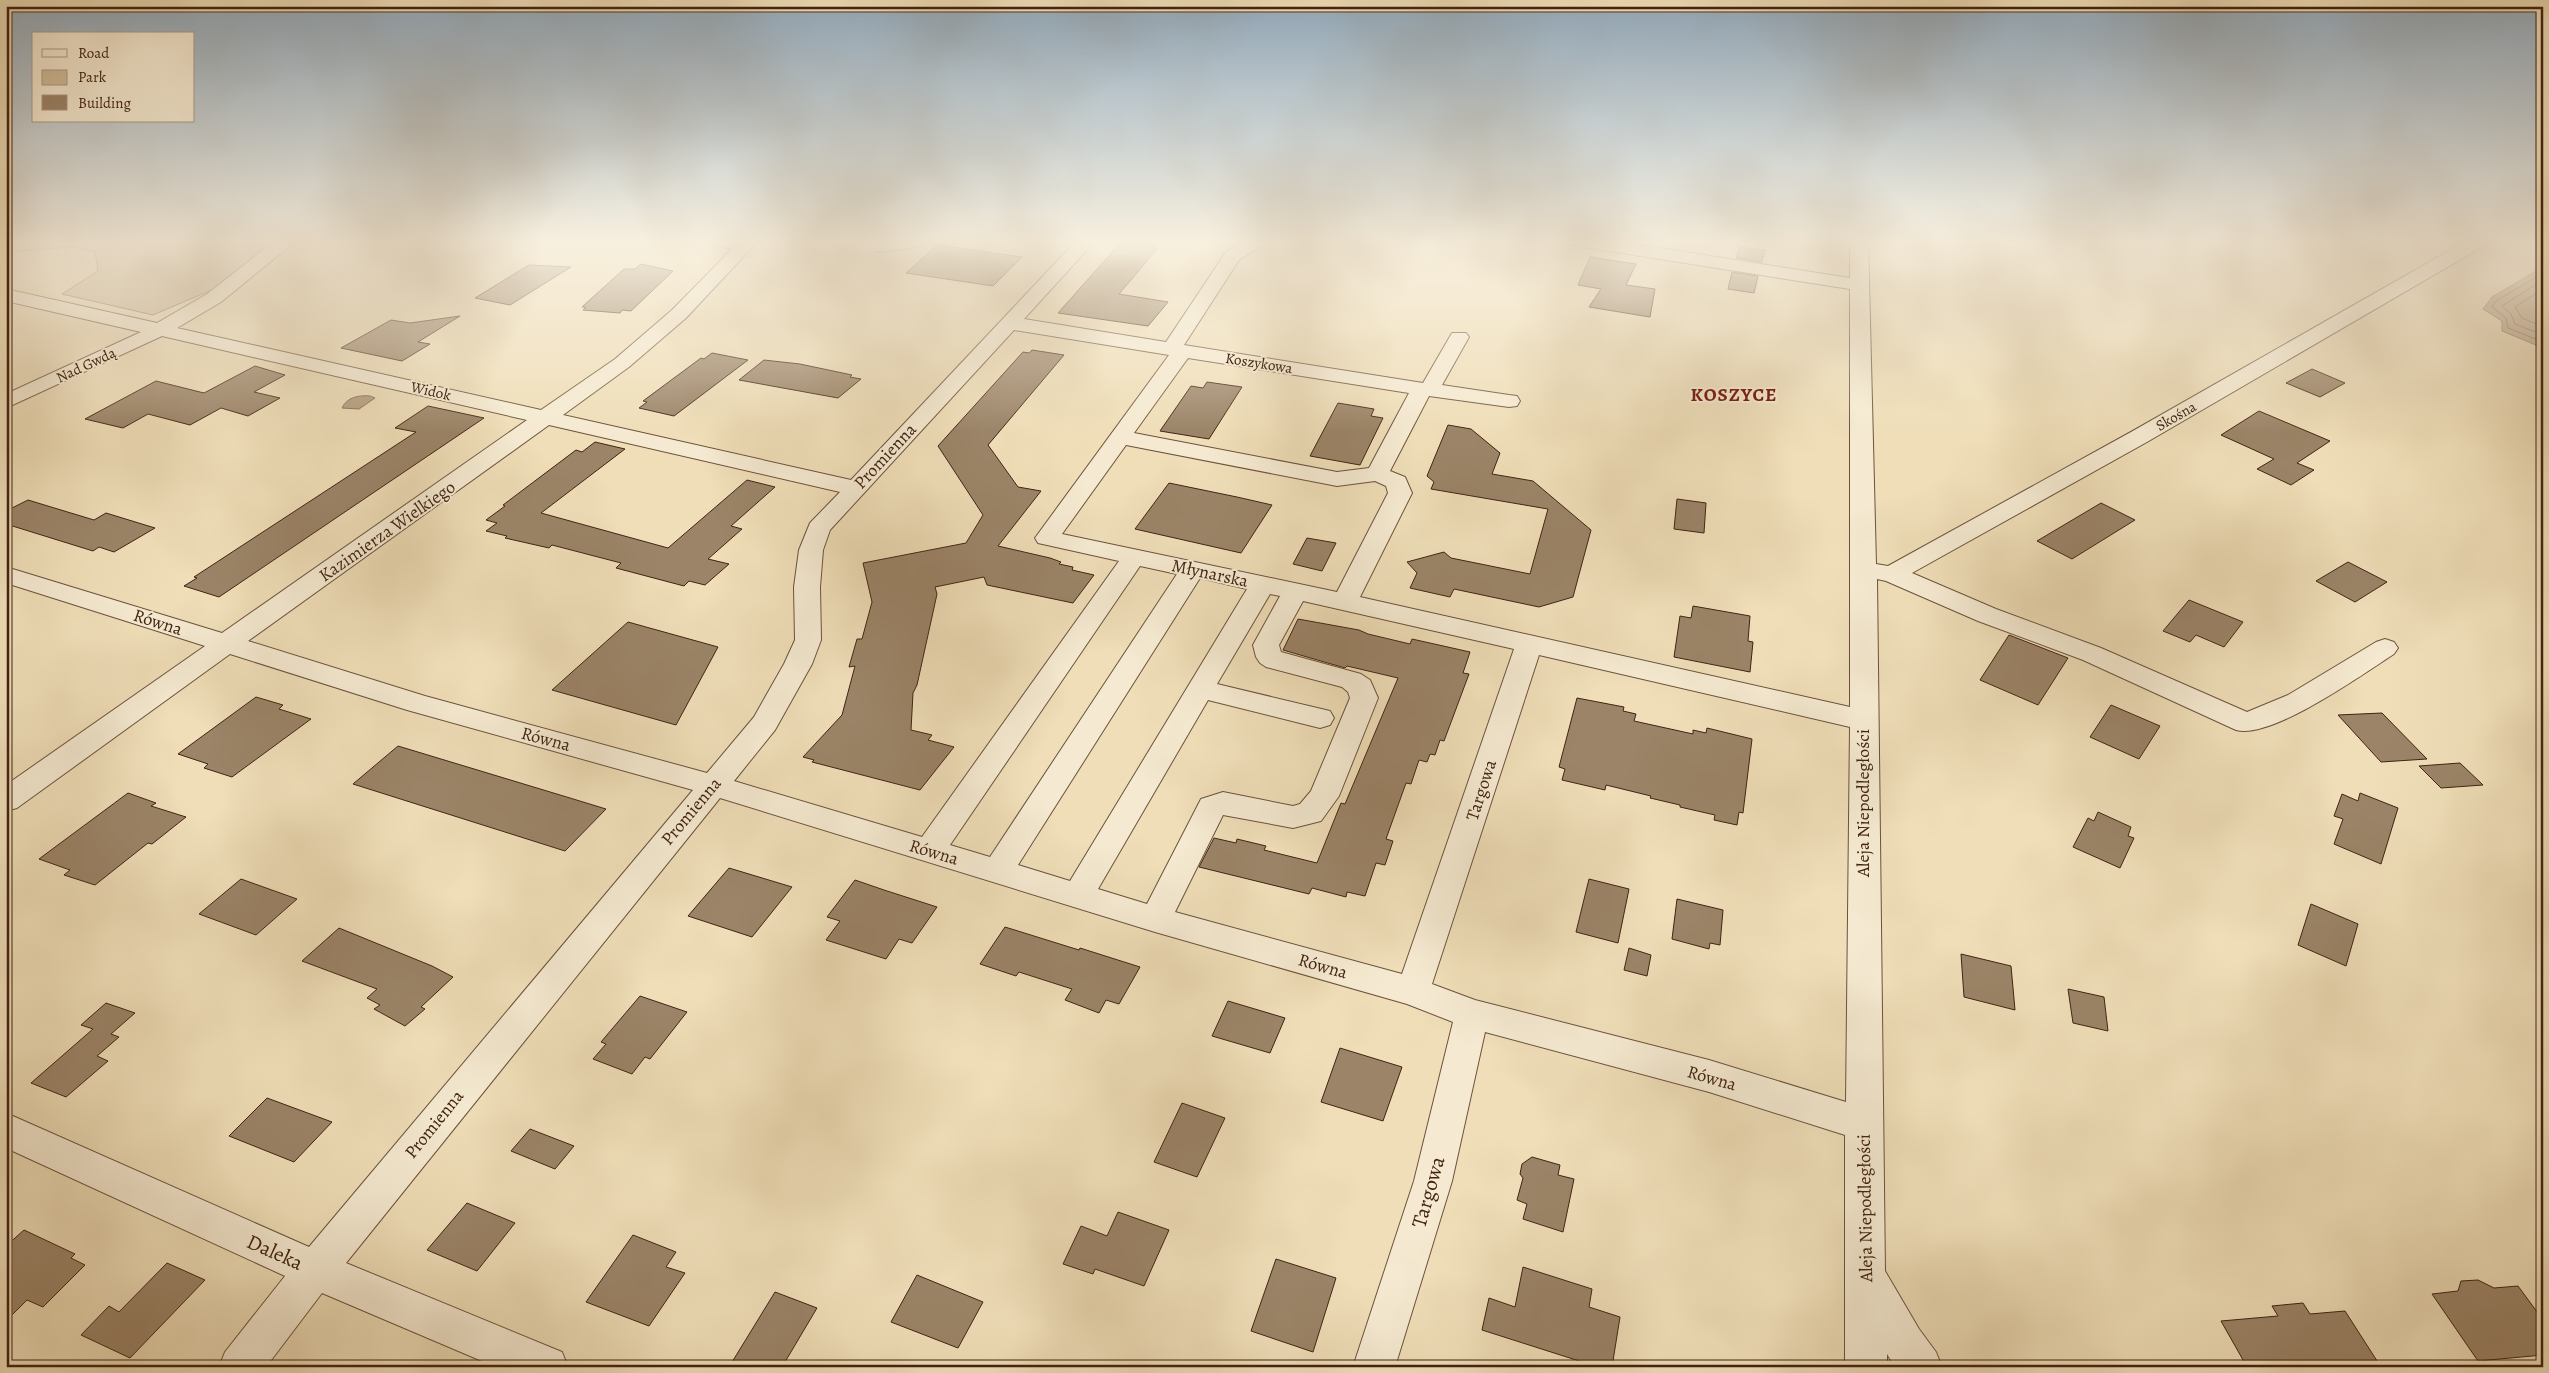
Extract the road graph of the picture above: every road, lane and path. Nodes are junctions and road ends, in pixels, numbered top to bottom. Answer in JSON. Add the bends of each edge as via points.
{"nodes":[{"id":1,"x":46,"y":304,"type":"edge"},
{"id":2,"x":204,"y":304,"type":"edge"},
{"id":3,"x":689,"y":304,"type":"edge"},
{"id":4,"x":1028,"y":304,"type":"edge"},
{"id":5,"x":1202,"y":304,"type":"edge"},
{"id":6,"x":1862,"y":304,"type":"edge"},
{"id":7,"x":2370,"y":304,"type":"edge"},
{"id":8,"x":1010,"y":324,"type":"junction"},
{"id":9,"x":160,"y":330,"type":"junction"},
{"id":10,"x":1459,"y":337,"type":"dead end"},
{"id":11,"x":1176,"y":350,"type":"junction"},
{"id":12,"x":1426,"y":390,"type":"junction"},
{"id":13,"x":1509,"y":401,"type":"dead end"},
{"id":14,"x":6,"y":402,"type":"edge"},
{"id":15,"x":547,"y":418,"type":"junction"},
{"id":16,"x":1120,"y":437,"type":"junction"},
{"id":17,"x":1377,"y":474,"type":"junction"},
{"id":18,"x":854,"y":488,"type":"junction"},
{"id":19,"x":1134,"y":557,"type":"junction"},
{"id":20,"x":1193,"y":569,"type":"junction"},
{"id":21,"x":1878,"y":572,"type":"junction"},
{"id":22,"x":6,"y":575,"type":"edge"},
{"id":23,"x":1263,"y":584,"type":"junction"},
{"id":24,"x":1296,"y":591,"type":"junction"},
{"id":25,"x":1345,"y":602,"type":"junction"},
{"id":26,"x":226,"y":644,"type":"junction"},
{"id":27,"x":1529,"y":645,"type":"junction"},
{"id":28,"x":2385,"y":648,"type":"dead end"},
{"id":29,"x":1199,"y":689,"type":"junction"},
{"id":30,"x":1320,"y":718,"type":"dead end"},
{"id":31,"x":1863,"y":720,"type":"junction"},
{"id":32,"x":712,"y":785,"type":"junction"},
{"id":33,"x":6,"y":800,"type":"edge"},
{"id":34,"x":930,"y":850,"type":"junction"},
{"id":35,"x":998,"y":871,"type":"junction"},
{"id":36,"x":1078,"y":896,"type":"junction"},
{"id":37,"x":1155,"y":920,"type":"junction"},
{"id":38,"x":1413,"y":991,"type":"junction"},
{"id":39,"x":1472,"y":1014,"type":"junction"},
{"id":40,"x":1864,"y":1124,"type":"junction"},
{"id":41,"x":6,"y":1130,"type":"edge"},
{"id":42,"x":315,"y":1270,"type":"junction"},
{"id":43,"x":1866,"y":1276,"type":"junction"},
{"id":44,"x":240,"y":1367,"type":"edge"},
{"id":45,"x":547,"y":1367,"type":"edge"},
{"id":46,"x":1374,"y":1367,"type":"edge"},
{"id":47,"x":1866,"y":1367,"type":"edge"},
{"id":48,"x":1921,"y":1367,"type":"edge"}],
"edges":[{"from":1,"to":9,"type":"street","name":"Widok"},
{"from":2,"to":9,"type":"street","name":"Nad Gwdą"},
{"from":3,"to":15,"type":"street","name":"Kazimierza Wielkiego","via":[[622,363]]},
{"from":4,"to":8,"type":"street","name":"Promienna"},
{"from":5,"to":11,"type":"street","name":"Młynarska"},
{"from":6,"to":21,"type":"street","name":"Aleja Niepodległości"},
{"from":7,"to":21,"type":"street","name":"Skośna","via":[[2148,432]]},
{"from":8,"to":11,"type":"street","name":"Koszykowa"},
{"from":8,"to":18,"type":"street","name":"Promienna"},
{"from":9,"to":14,"type":"street","name":"Nad Gwdą"},
{"from":9,"to":15,"type":"street","name":"Widok"},
{"from":10,"to":12,"type":"street"},
{"from":11,"to":12,"type":"street","name":"Koszykowa"},
{"from":11,"to":16,"type":"street","name":"Młynarska"},
{"from":12,"to":13,"type":"street","name":"Koszykowa"},
{"from":12,"to":17,"type":"street"},
{"from":15,"to":18,"type":"street","name":"Widok"},
{"from":15,"to":26,"type":"street","name":"Kazimierza Wielkiego"},
{"from":16,"to":17,"type":"street","via":[[1337,479]]},
{"from":16,"to":19,"type":"street","name":"Młynarska","via":[[1047,538]]},
{"from":17,"to":25,"type":"street","via":[[1397,482],[1400,492]]},
{"from":18,"to":32,"type":"street","name":"Promienna","via":[[819,528],[811,550],[807,587],[808,640],[798,664],[766,723]]},
{"from":19,"to":20,"type":"street","name":"Młynarska"},
{"from":19,"to":34,"type":"street"},
{"from":20,"to":23,"type":"street","name":"Młynarska"},
{"from":20,"to":35,"type":"street"},
{"from":21,"to":28,"type":"street","via":[[2092,654],[2246,722],[2298,702]]},
{"from":21,"to":31,"type":"street","name":"Aleja Niepodległości"},
{"from":22,"to":26,"type":"street","name":"Równa"},
{"from":23,"to":24,"type":"street","name":"Młynarska"},
{"from":23,"to":29,"type":"street"},
{"from":24,"to":25,"type":"street","name":"Młynarska"},
{"from":24,"to":37,"type":"street","via":[[1266,645],[1270,657],[1276,662],[1351,680],[1360,687],[1364,698],[1324,796],[1310,813],[1293,817],[1223,803],[1212,807]]},
{"from":25,"to":27,"type":"street","name":"Młynarska"},
{"from":26,"to":32,"type":"street","name":"Równa","via":[[417,703]]},
{"from":26,"to":33,"type":"street","name":"Kazimierza Wielkiego"},
{"from":27,"to":31,"type":"street","name":"Młynarska"},
{"from":27,"to":38,"type":"street","name":"Targowa"},
{"from":29,"to":30,"type":"street"},
{"from":29,"to":36,"type":"street"},
{"from":31,"to":40,"type":"street","name":"Aleja Niepodległości"},
{"from":32,"to":34,"type":"street","name":"Równa"},
{"from":32,"to":42,"type":"street","name":"Promienna"},
{"from":34,"to":35,"type":"street","name":"Równa"},
{"from":35,"to":36,"type":"street","name":"Równa"},
{"from":36,"to":37,"type":"street","name":"Równa"},
{"from":37,"to":38,"type":"street","name":"Równa"},
{"from":38,"to":39,"type":"street","name":"Równa"},
{"from":39,"to":40,"type":"street","name":"Równa","via":[[1709,1076]]},
{"from":39,"to":46,"type":"street","name":"Targowa","via":[[1433,1181]]},
{"from":40,"to":43,"type":"street","name":"Aleja Niepodległości"},
{"from":41,"to":42,"type":"street","name":"Daleka"},
{"from":42,"to":44,"type":"street","name":"Promienna"},
{"from":42,"to":45,"type":"street","name":"Daleka"},
{"from":43,"to":47,"type":"street","name":"Aleja Niepodległości"},
{"from":43,"to":48,"type":"street","via":[[1904,1344]]}]}
